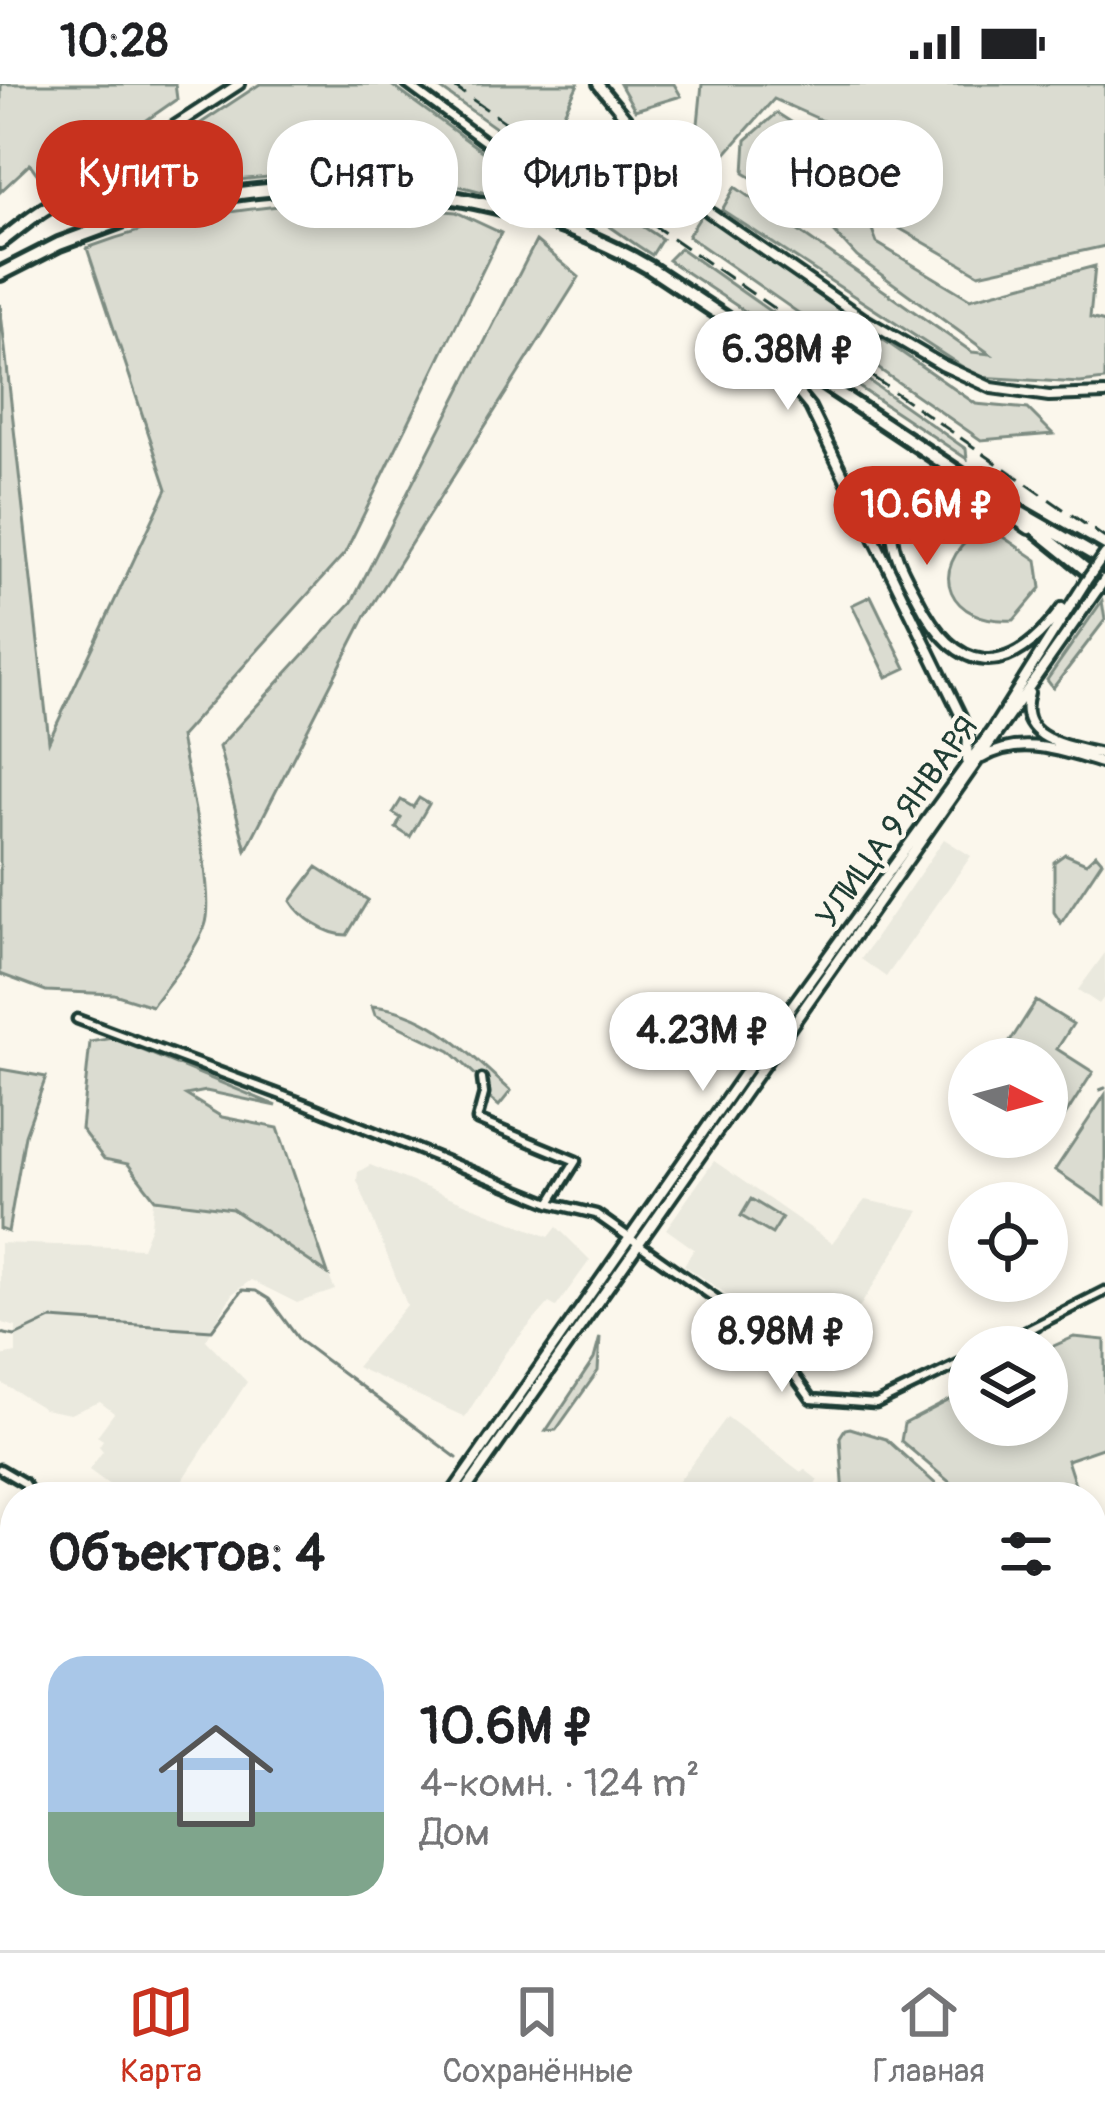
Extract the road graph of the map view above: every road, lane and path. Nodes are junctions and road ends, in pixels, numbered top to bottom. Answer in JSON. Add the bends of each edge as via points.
{"nodes":[{"id":1,"x":239,"y":84,"type":"edge"},
{"id":2,"x":406,"y":84,"type":"edge"},
{"id":3,"x":598,"y":84,"type":"edge"},
{"id":4,"x":185,"y":120,"type":"edge"},
{"id":5,"x":243,"y":193,"type":"edge"},
{"id":6,"x":36,"y":217,"type":"edge"},
{"id":7,"x":93,"y":228,"type":"edge"},
{"id":8,"x":101,"y":228,"type":"edge"},
{"id":9,"x":89,"y":232,"type":"junction"},
{"id":10,"x":584,"y":235,"type":"junction"},
{"id":11,"x":0,"y":242,"type":"edge"},
{"id":12,"x":0,"y":274,"type":"edge"},
{"id":13,"x":754,"y":338,"type":"junction"},
{"id":14,"x":1105,"y":394,"type":"edge"},
{"id":15,"x":1007,"y":505,"type":"junction"},
{"id":16,"x":1056,"y":548,"type":"junction"},
{"id":17,"x":1105,"y":557,"type":"edge"},
{"id":18,"x":1103,"y":584,"type":"edge"},
{"id":19,"x":1079,"y":590,"type":"junction"},
{"id":20,"x":1034,"y":680,"type":"junction"},
{"id":21,"x":1105,"y":759,"type":"edge"},
{"id":22,"x":970,"y":764,"type":"junction"},
{"id":23,"x":76,"y":1019,"type":"dead end"},
{"id":24,"x":482,"y":1079,"type":"dead end"},
{"id":25,"x":468,"y":1113,"type":"dead end"},
{"id":26,"x":477,"y":1120,"type":"junction"},
{"id":27,"x":550,"y":1203,"type":"junction"},
{"id":28,"x":634,"y":1240,"type":"junction"},
{"id":29,"x":1105,"y":1292,"type":"edge"},
{"id":30,"x":586,"y":1309,"type":"junction"},
{"id":31,"x":1036,"y":1326,"type":"edge"},
{"id":32,"x":948,"y":1369,"type":"edge"},
{"id":33,"x":460,"y":1482,"type":"edge"},
{"id":34,"x":471,"y":1482,"type":"edge"}],
"edges":[{"from":1,"to":4,"type":"main road"},
{"from":2,"to":10,"type":"street","via":[[538,181]]},
{"from":3,"to":14,"type":"main road","via":[[709,212],[864,319],[992,388]]},
{"from":5,"to":10,"type":"highway","via":[[383,191],[466,202]]},
{"from":6,"to":11,"type":"highway"},
{"from":7,"to":9,"type":"main road"},
{"from":8,"to":9,"type":"highway"},
{"from":9,"to":12,"type":"highway"},
{"from":10,"to":13,"type":"highway"},
{"from":13,"to":15,"type":"highway"},
{"from":13,"to":22,"type":"main road","via":[[810,407],[959,712]]},
{"from":15,"to":16,"type":"highway"},
{"from":15,"to":17,"type":"highway"},
{"from":16,"to":18,"type":"highway"},
{"from":16,"to":19,"type":"main road","via":[[959,485],[917,485],[894,511],[892,538],[910,584],[941,640],[965,655],[990,660],[1018,652]]},
{"from":17,"to":19,"type":"main road","name":"УЛИЦА 9 ЯНВАРЯ","bridge":true},
{"from":18,"to":20,"type":"main road","name":"УЛИЦА 9 ЯНВАРЯ"},
{"from":19,"to":22,"type":"main road","name":"УЛИЦА 9 ЯНВАРЯ"},
{"from":20,"to":21,"type":"main road","via":[[1028,723]]},
{"from":20,"to":22,"type":"main road","name":"УЛИЦА 9 ЯНВАРЯ"},
{"from":21,"to":22,"type":"main road","name":"УЛИЦА 9 ЯНВАРЯ","via":[[1033,745],[999,748]]},
{"from":22,"to":28,"type":"main road","name":"УЛИЦА 9 ЯНВАРЯ"},
{"from":23,"to":27,"type":"street"},
{"from":24,"to":26,"type":"street"},
{"from":25,"to":26,"type":"street"},
{"from":26,"to":27,"type":"street","via":[[576,1161]]},
{"from":27,"to":28,"type":"street","via":[[596,1214]]},
{"from":28,"to":30,"type":"main road","name":"УЛИЦА 9 ЯНВАРЯ"},
{"from":28,"to":32,"type":"street","via":[[763,1332],[811,1399],[875,1404]]},
{"from":29,"to":31,"type":"street"},
{"from":30,"to":33,"type":"main road","name":"УЛИЦА 9 ЯНВАРЯ"},
{"from":30,"to":34,"type":"main road","name":"УЛИЦА 9 ЯНВАРЯ"}]}
